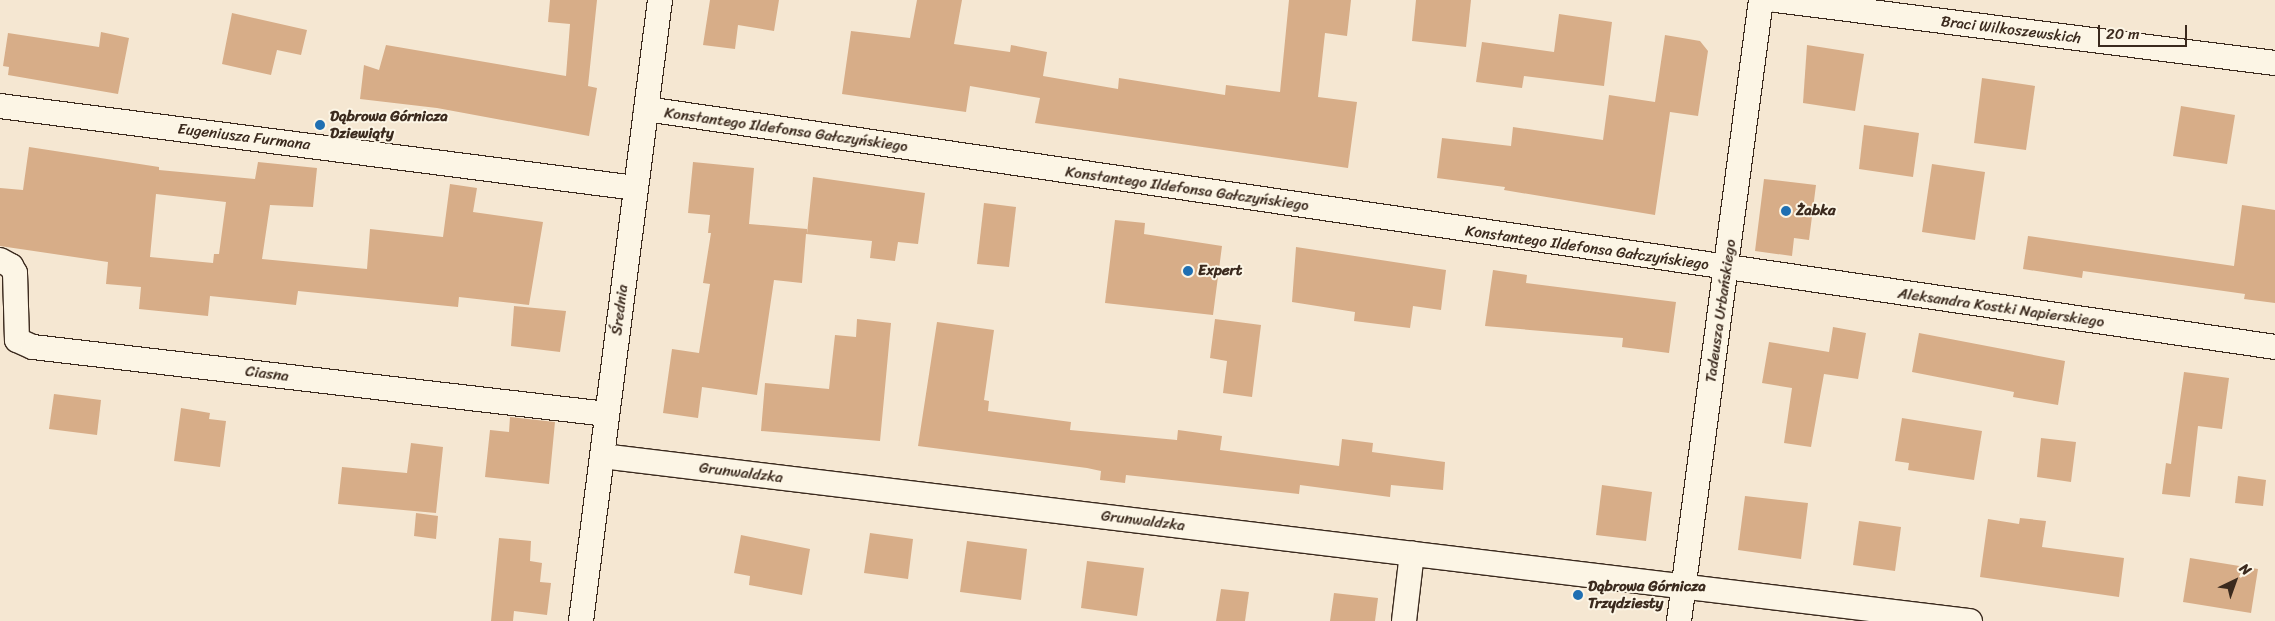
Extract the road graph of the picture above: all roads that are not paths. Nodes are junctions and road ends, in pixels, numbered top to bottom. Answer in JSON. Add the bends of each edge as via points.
{"nodes":[{"id":1,"x":660,"y":0,"type":"edge"},
{"id":2,"x":1762,"y":0,"type":"edge"},
{"id":3,"x":1776,"y":0,"type":"edge"},
{"id":4,"x":2275,"y":63,"type":"edge"},
{"id":5,"x":0,"y":106,"type":"edge"},
{"id":6,"x":646,"y":109,"type":"junction"},
{"id":7,"x":636,"y":188,"type":"junction"},
{"id":8,"x":0,"y":260,"type":"edge"},
{"id":9,"x":1727,"y":269,"type":"junction"},
{"id":10,"x":2275,"y":347,"type":"edge"},
{"id":11,"x":607,"y":414,"type":"junction"},
{"id":12,"x":602,"y":456,"type":"junction"},
{"id":13,"x":1412,"y":553,"type":"junction"},
{"id":14,"x":1684,"y":586,"type":"junction"},
{"id":15,"x":581,"y":621,"type":"edge"},
{"id":16,"x":1404,"y":621,"type":"edge"},
{"id":17,"x":1679,"y":621,"type":"edge"},
{"id":18,"x":1970,"y":621,"type":"edge"}],
"edges":[{"from":1,"to":6,"type":"street","name":"Średnia"},
{"from":2,"to":9,"type":"street","name":"Tadeusza Urbańskiego"},
{"from":3,"to":4,"type":"street","name":"Braci Wilkoszewskich"},
{"from":5,"to":7,"type":"street","name":"Eugeniusza Furmana"},
{"from":6,"to":7,"type":"street","name":"Średnia"},
{"from":6,"to":9,"type":"street","name":"Konstantego Ildefonsa Gałczyńskiego"},
{"from":7,"to":11,"type":"street","name":"Średnia"},
{"from":8,"to":11,"type":"street","name":"Ciasna","via":[[11,266],[15,273],[17,340],[34,347]]},
{"from":9,"to":10,"type":"street","name":"Aleksandra Kostki Napierskiego"},
{"from":9,"to":14,"type":"street","name":"Tadeusza Urbańskiego"},
{"from":11,"to":12,"type":"street","name":"Średnia"},
{"from":12,"to":13,"type":"street","name":"Grunwaldzka"},
{"from":12,"to":15,"type":"street","name":"Średnia"},
{"from":13,"to":14,"type":"street","name":"Grunwaldzka"},
{"from":13,"to":16,"type":"street"},
{"from":14,"to":17,"type":"street","name":"Tadeusza Urbańskiego"},
{"from":14,"to":18,"type":"street","name":"Grunwaldzka"}]}
